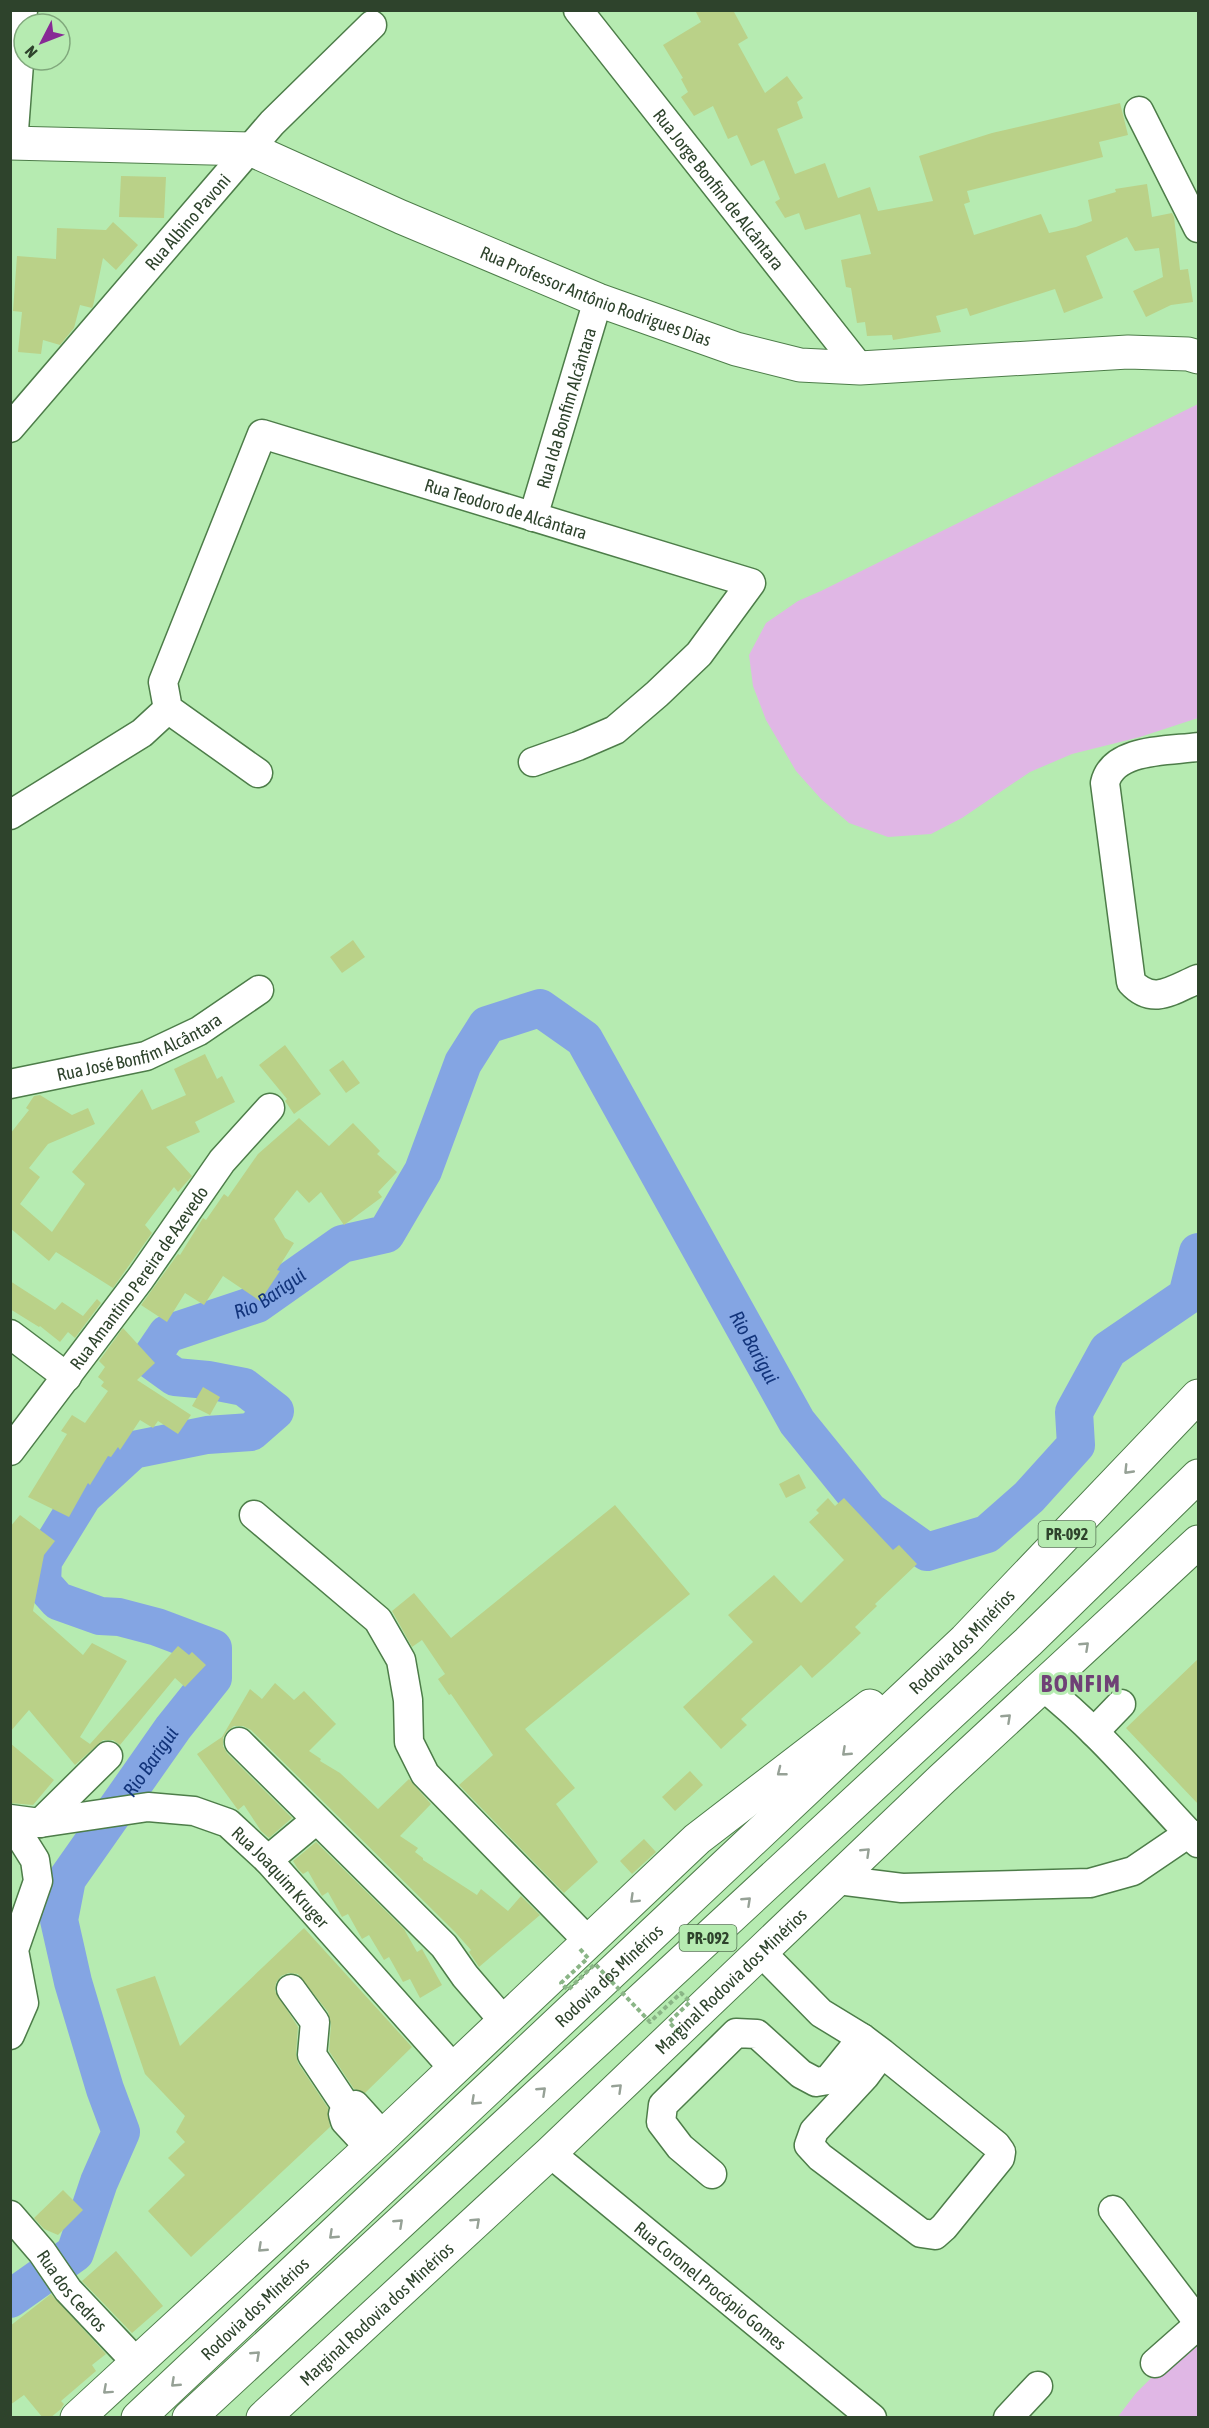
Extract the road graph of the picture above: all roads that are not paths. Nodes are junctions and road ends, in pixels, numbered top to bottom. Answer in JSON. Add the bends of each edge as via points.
{"nodes":[{"id":1,"x":23,"y":10,"type":"edge"},
{"id":2,"x":578,"y":10,"type":"edge"},
{"id":3,"x":372,"y":25,"type":"dead end"},
{"id":4,"x":1139,"y":111,"type":"dead end"},
{"id":5,"x":12,"y":143,"type":"edge"},
{"id":6,"x":250,"y":149,"type":"junction"},
{"id":7,"x":1198,"y":228,"type":"edge"},
{"id":8,"x":598,"y":300,"type":"junction"},
{"id":9,"x":1198,"y":357,"type":"edge"},
{"id":10,"x":860,"y":368,"type":"junction"},
{"id":11,"x":10,"y":393,"type":"edge"},
{"id":12,"x":39,"y":395,"type":"junction"},
{"id":13,"x":10,"y":428,"type":"edge"},
{"id":14,"x":533,"y":517,"type":"junction"},
{"id":15,"x":168,"y":709,"type":"junction"},
{"id":16,"x":1198,"y":747,"type":"edge"},
{"id":17,"x":533,"y":762,"type":"dead end"},
{"id":18,"x":258,"y":773,"type":"dead end"},
{"id":19,"x":10,"y":814,"type":"edge"},
{"id":20,"x":1198,"y":980,"type":"edge"},
{"id":21,"x":260,"y":990,"type":"dead end"},
{"id":22,"x":10,"y":1084,"type":"edge"},
{"id":23,"x":270,"y":1108,"type":"dead end"},
{"id":24,"x":10,"y":1334,"type":"edge"},
{"id":25,"x":67,"y":1377,"type":"junction"},
{"id":26,"x":1198,"y":1396,"type":"edge"},
{"id":27,"x":10,"y":1450,"type":"edge"},
{"id":28,"x":1198,"y":1476,"type":"edge"},
{"id":29,"x":254,"y":1515,"type":"dead end"},
{"id":30,"x":1198,"y":1542,"type":"edge"},
{"id":31,"x":965,"y":1640,"type":"junction"},
{"id":32,"x":1042,"y":1686,"type":"junction"},
{"id":33,"x":1121,"y":1704,"type":"dead end"},
{"id":34,"x":1094,"y":1732,"type":"junction"},
{"id":35,"x":239,"y":1742,"type":"dead end"},
{"id":36,"x":108,"y":1755,"type":"dead end"},
{"id":37,"x":10,"y":1820,"type":"edge"},
{"id":38,"x":316,"y":1820,"type":"junction"},
{"id":39,"x":40,"y":1823,"type":"junction"},
{"id":40,"x":1194,"y":1838,"type":"edge"},
{"id":41,"x":268,"y":1860,"type":"junction"},
{"id":42,"x":838,"y":1880,"type":"junction"},
{"id":43,"x":585,"y":1946,"type":"junction"},
{"id":44,"x":761,"y":1952,"type":"junction"},
{"id":45,"x":291,"y":1989,"type":"dead end"},
{"id":46,"x":511,"y":2013,"type":"junction"},
{"id":47,"x":10,"y":2035,"type":"edge"},
{"id":48,"x":872,"y":2046,"type":"junction"},
{"id":49,"x":454,"y":2069,"type":"junction"},
{"id":50,"x":376,"y":2142,"type":"junction"},
{"id":51,"x":550,"y":2153,"type":"junction"},
{"id":52,"x":712,"y":2174,"type":"dead end"},
{"id":53,"x":1113,"y":2210,"type":"dead end"},
{"id":54,"x":10,"y":2215,"type":"edge"},
{"id":55,"x":1198,"y":2323,"type":"edge"},
{"id":56,"x":1155,"y":2362,"type":"dead end"},
{"id":57,"x":138,"y":2363,"type":"junction"},
{"id":58,"x":1038,"y":2386,"type":"dead end"},
{"id":59,"x":274,"y":2414,"type":"edge"},
{"id":60,"x":77,"y":2418,"type":"edge"},
{"id":61,"x":138,"y":2418,"type":"edge"},
{"id":62,"x":189,"y":2418,"type":"edge"},
{"id":63,"x":872,"y":2418,"type":"edge"},
{"id":64,"x":1008,"y":2418,"type":"edge"}],
"edges":[{"from":1,"to":5,"type":"street"},
{"from":2,"to":10,"type":"street","name":"Rua Jorge Bonfim de Alcântara"},
{"from":3,"to":6,"type":"street","name":"Rua Albino Pavoni"},
{"from":4,"to":7,"type":"street"},
{"from":5,"to":6,"type":"main road","name":"Rua Professor Antônio Rodrigues Dias"},
{"from":6,"to":8,"type":"main road","name":"Rua Professor Antônio Rodrigues Dias"},
{"from":6,"to":12,"type":"street","name":"Rua Albino Pavoni"},
{"from":8,"to":10,"type":"main road","name":"Rua Professor Antônio Rodrigues Dias","via":[[736,349],[800,365]]},
{"from":8,"to":14,"type":"street","name":"Rua Ida Bonfim Alcântara"},
{"from":9,"to":10,"type":"main road","name":"Rua Professor Antônio Rodrigues Dias","via":[[1128,352]]},
{"from":11,"to":12,"type":"street"},
{"from":12,"to":13,"type":"street","name":"Rua Albino Pavoni"},
{"from":14,"to":15,"type":"street","name":"Rua Teodoro de Alcântara","via":[[262,434],[163,682]]},
{"from":14,"to":17,"type":"street","name":"Rua Teodoro de Alcântara","via":[[751,583],[699,654],[615,730]]},
{"from":15,"to":18,"type":"street"},
{"from":15,"to":19,"type":"street","via":[[142,732]]},
{"from":16,"to":20,"type":"street","via":[[1128,757],[1108,773],[1105,783],[1131,982],[1149,996]]},
{"from":21,"to":22,"type":"street","name":"Rua José Bonfim Alcântara","via":[[199,1031],[146,1056]]},
{"from":23,"to":25,"type":"street","name":"Rua Amantino Pereira de Azevedo","via":[[222,1161]]},
{"from":24,"to":25,"type":"street"},
{"from":25,"to":27,"type":"street","name":"Rua Amantino Pereira de Azevedo"},
{"from":26,"to":31,"type":"main road","name":"Rodovia dos Minérios","number":"PR-092","one_way":true},
{"from":62,"to":28,"type":"main road","name":"Rodovia dos Minérios","number":"PR-092","one_way":true,"via":[[1028,1642]]},
{"from":29,"to":43,"type":"street","via":[[378,1620],[401,1660],[408,1700],[408,1742],[425,1774]]},
{"from":32,"to":30,"type":"main road","name":"Marginal Rodovia dos Minérios","one_way":true},
{"from":31,"to":43,"type":"main road","one_way":true,"via":[[844,1723],[697,1839]]},
{"from":31,"to":61,"type":"main road","name":"Rodovia dos Minérios","number":"PR-092","one_way":true},
{"from":32,"to":34,"type":"street"},
{"from":42,"to":32,"type":"main road","name":"Marginal Rodovia dos Minérios","one_way":true},
{"from":33,"to":34,"type":"street"},
{"from":34,"to":40,"type":"street"},
{"from":35,"to":38,"type":"street"},
{"from":36,"to":39,"type":"street"},
{"from":37,"to":39,"type":"street","name":"Rua Joaquim Kruger"},
{"from":37,"to":47,"type":"street","via":[[35,1860],[38,1881],[14,1950],[24,2003]]},
{"from":38,"to":41,"type":"street"},
{"from":38,"to":46,"type":"street","via":[[444,1946],[475,1966]]},
{"from":39,"to":41,"type":"street","name":"Rua Joaquim Kruger","via":[[148,1808],[194,1811],[228,1823]]},
{"from":40,"to":42,"type":"street","via":[[1132,1871],[1090,1883],[902,1888]]},
{"from":41,"to":49,"type":"street","name":"Rua Joaquim Kruger"},
{"from":42,"to":44,"type":"main road","name":"Marginal Rodovia dos Minérios"},
{"from":43,"to":46,"type":"main road"},
{"from":44,"to":48,"type":"street","via":[[821,2013]]},
{"from":51,"to":44,"type":"main road","name":"Marginal Rodovia dos Minérios","one_way":true},
{"from":45,"to":50,"type":"street","via":[[315,2022],[312,2055],[348,2109],[355,2105]]},
{"from":46,"to":49,"type":"main road"},
{"from":48,"to":48,"type":"street","via":[[865,2076],[814,2131],[809,2145],[921,2233],[935,2235],[986,2176],[1001,2152]]},
{"from":48,"to":52,"type":"street","via":[[828,2080],[816,2082],[801,2074],[757,2034],[736,2033],[663,2105],[661,2122],[680,2147]]},
{"from":49,"to":50,"type":"main road"},
{"from":50,"to":57,"type":"main road","one_way":true},
{"from":59,"to":51,"type":"main road","name":"Marginal Rodovia dos Minérios","one_way":true},
{"from":51,"to":63,"type":"street","name":"Rua Coronel Procópio Gomes"},
{"from":53,"to":55,"type":"street"},
{"from":54,"to":57,"type":"street","name":"Rua dos Cedros","via":[[68,2290]]},
{"from":55,"to":56,"type":"street"},
{"from":57,"to":60,"type":"main road","one_way":true},
{"from":58,"to":64,"type":"street"}]}
